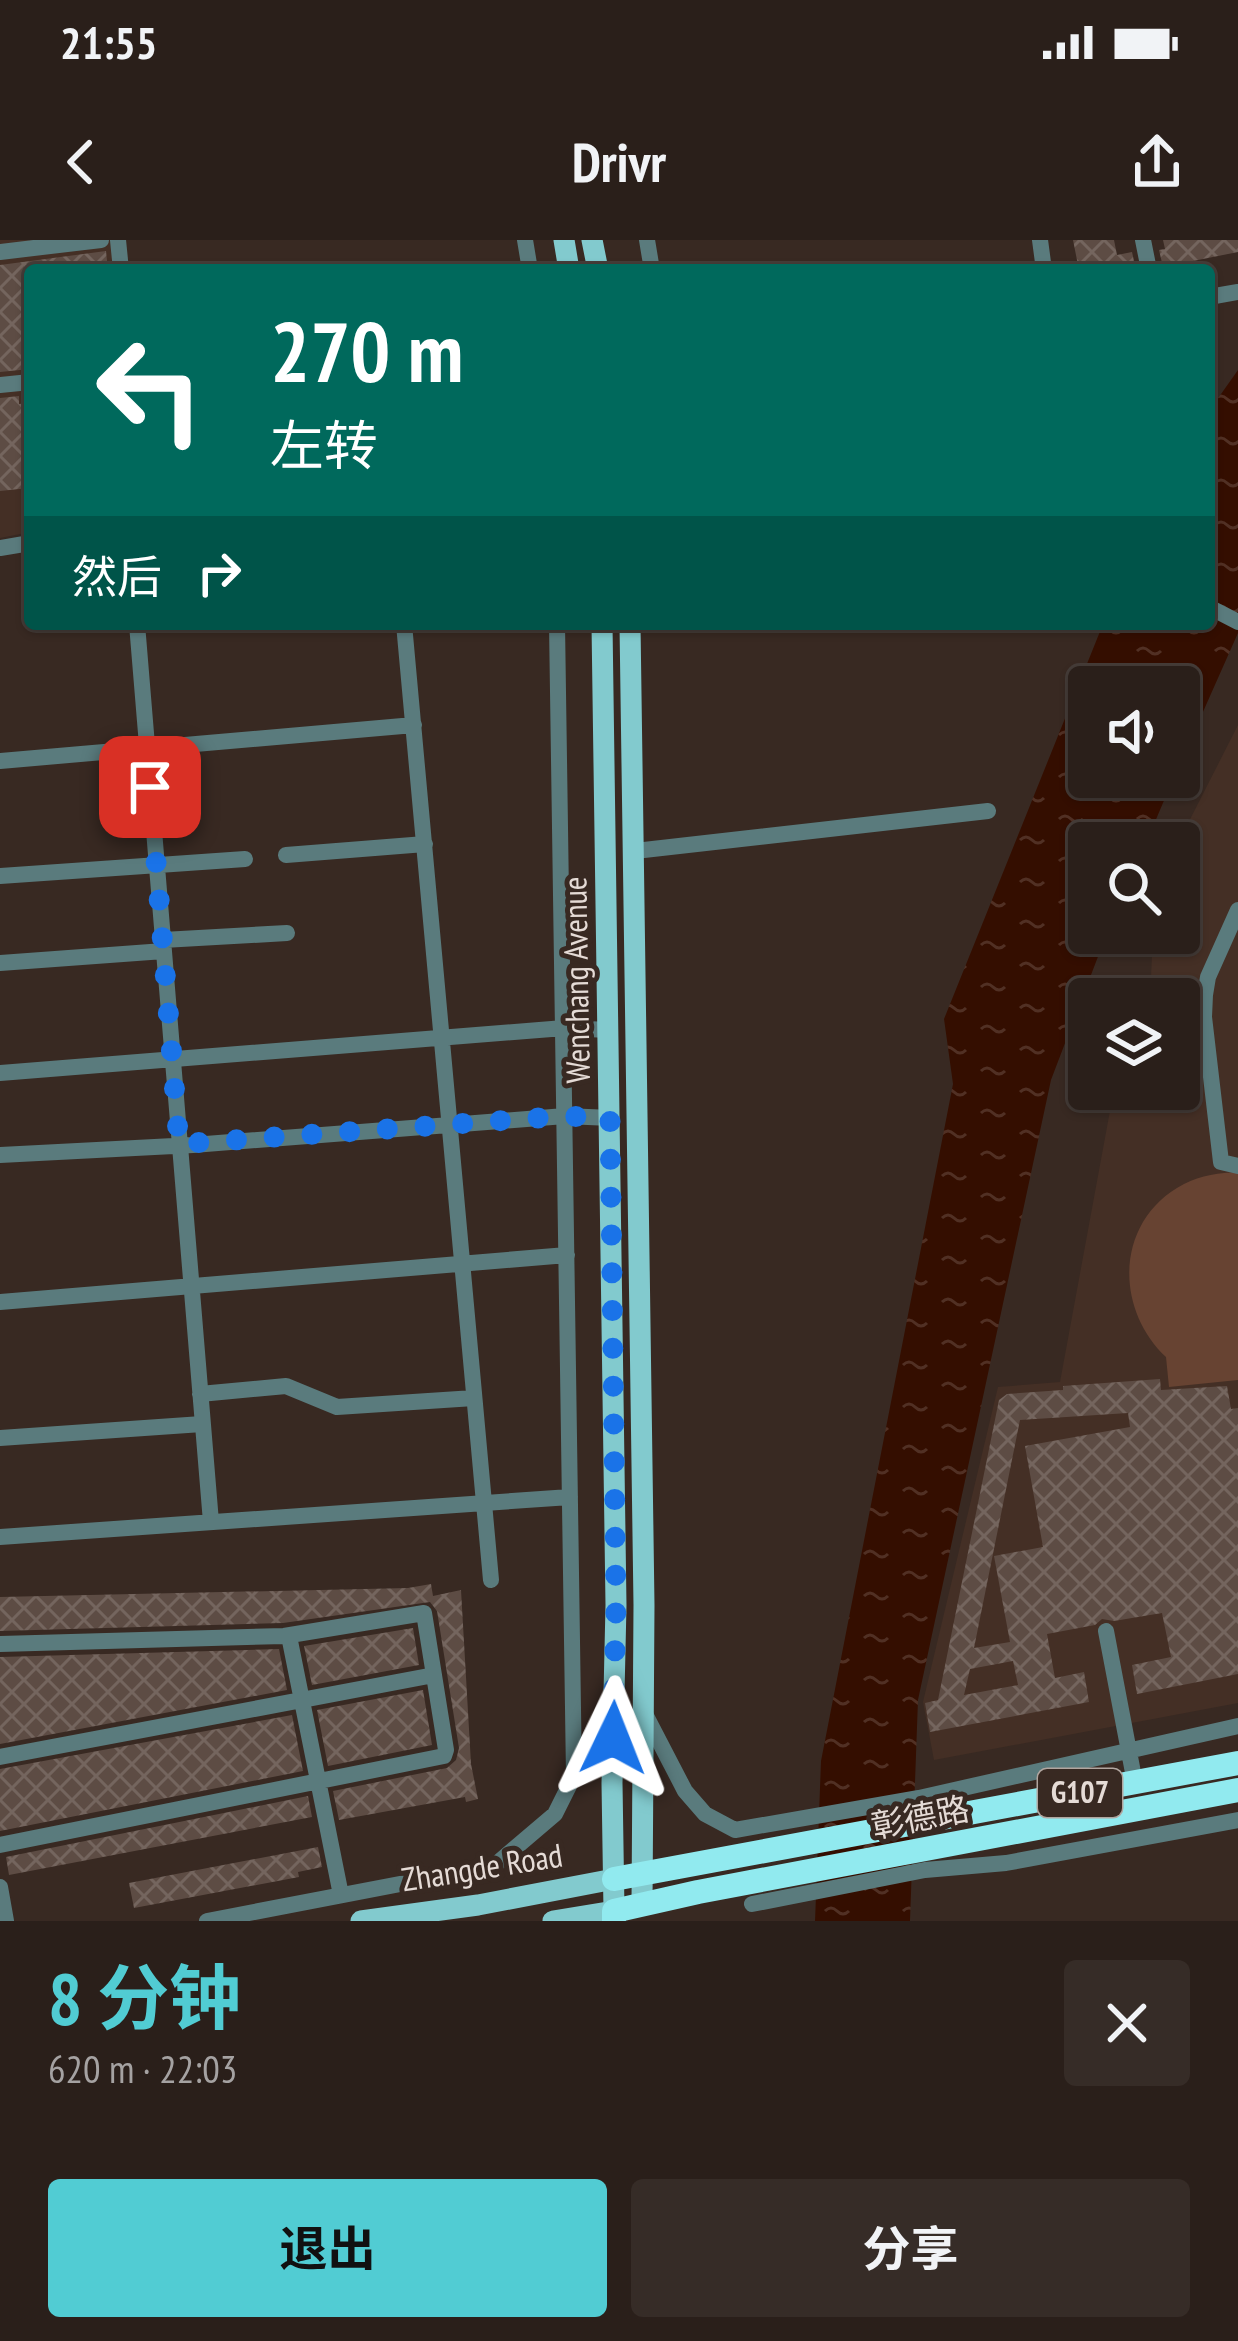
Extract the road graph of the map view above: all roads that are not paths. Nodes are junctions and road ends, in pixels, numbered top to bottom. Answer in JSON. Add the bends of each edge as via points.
{"nodes":[{"id":1,"x":101,"y":240,"type":"edge"},
{"id":2,"x":0,"y":252,"type":"edge"},
{"id":3,"x":137,"y":630,"type":"edge"},
{"id":4,"x":405,"y":630,"type":"edge"},
{"id":5,"x":557,"y":630,"type":"edge"},
{"id":6,"x":602,"y":630,"type":"edge"},
{"id":7,"x":630,"y":630,"type":"edge"},
{"id":8,"x":414,"y":725,"type":"junction"},
{"id":9,"x":147,"y":748,"type":"junction"},
{"id":10,"x":0,"y":761,"type":"edge"},
{"id":11,"x":988,"y":811,"type":"dead end"},
{"id":12,"x":425,"y":844,"type":"junction"},
{"id":13,"x":635,"y":851,"type":"junction"},
{"id":14,"x":286,"y":855,"type":"dead end"},
{"id":15,"x":245,"y":859,"type":"dead end"},
{"id":16,"x":156,"y":865,"type":"junction"},
{"id":17,"x":0,"y":877,"type":"edge"},
{"id":18,"x":1238,"y":910,"type":"edge"},
{"id":19,"x":287,"y":933,"type":"dead end"},
{"id":20,"x":163,"y":946,"type":"junction"},
{"id":21,"x":0,"y":963,"type":"edge"},
{"id":22,"x":564,"y":1028,"type":"junction"},
{"id":23,"x":609,"y":1030,"type":"junction"},
{"id":24,"x":442,"y":1038,"type":"junction"},
{"id":25,"x":172,"y":1059,"type":"junction"},
{"id":26,"x":0,"y":1073,"type":"edge"},
{"id":27,"x":565,"y":1116,"type":"junction"},
{"id":28,"x":610,"y":1118,"type":"junction"},
{"id":29,"x":450,"y":1125,"type":"junction"},
{"id":30,"x":179,"y":1144,"type":"junction"},
{"id":31,"x":0,"y":1155,"type":"edge"},
{"id":32,"x":1238,"y":1166,"type":"edge"},
{"id":33,"x":567,"y":1255,"type":"junction"},
{"id":34,"x":463,"y":1264,"type":"junction"},
{"id":35,"x":191,"y":1286,"type":"junction"},
{"id":36,"x":0,"y":1302,"type":"edge"},
{"id":37,"x":200,"y":1394,"type":"junction"},
{"id":38,"x":474,"y":1398,"type":"junction"},
{"id":39,"x":202,"y":1424,"type":"junction"},
{"id":40,"x":0,"y":1438,"type":"edge"},
{"id":41,"x":570,"y":1497,"type":"junction"},
{"id":42,"x":484,"y":1503,"type":"junction"},
{"id":43,"x":211,"y":1522,"type":"junction"},
{"id":44,"x":0,"y":1537,"type":"edge"},
{"id":45,"x":491,"y":1580,"type":"dead end"},
{"id":46,"x":1106,"y":1631,"type":"dead end"},
{"id":47,"x":289,"y":1636,"type":"junction"},
{"id":48,"x":0,"y":1645,"type":"edge"},
{"id":49,"x":434,"y":1676,"type":"junction"},
{"id":50,"x":302,"y":1700,"type":"junction"},
{"id":51,"x":643,"y":1709,"type":"junction"},
{"id":52,"x":1238,"y":1726,"type":"edge"},
{"id":53,"x":1128,"y":1748,"type":"junction"},
{"id":54,"x":0,"y":1757,"type":"edge"},
{"id":55,"x":1238,"y":1763,"type":"edge"},
{"id":56,"x":318,"y":1782,"type":"junction"},
{"id":57,"x":1135,"y":1783,"type":"junction"},
{"id":58,"x":1238,"y":1790,"type":"edge"},
{"id":59,"x":920,"y":1810,"type":"junction"},
{"id":60,"x":1238,"y":1820,"type":"edge"},
{"id":61,"x":773,"y":1838,"type":"junction"},
{"id":62,"x":0,"y":1845,"type":"edge"},
{"id":63,"x":925,"y":1859,"type":"junction"},
{"id":64,"x":642,"y":1874,"type":"junction"},
{"id":65,"x":614,"y":1879,"type":"junction"},
{"id":66,"x":0,"y":1887,"type":"edge"},
{"id":67,"x":341,"y":1895,"type":"junction"},
{"id":68,"x":752,"y":1903,"type":"edge"},
{"id":69,"x":642,"y":1913,"type":"edge"},
{"id":70,"x":614,"y":1916,"type":"edge"},
{"id":71,"x":7,"y":1921,"type":"edge"},
{"id":72,"x":207,"y":1921,"type":"edge"},
{"id":73,"x":361,"y":1921,"type":"edge"},
{"id":74,"x":554,"y":1921,"type":"edge"}],
"edges":[{"from":1,"to":2,"type":"street"},
{"from":3,"to":9,"type":"street"},
{"from":4,"to":8,"type":"street"},
{"from":5,"to":22,"type":"street"},
{"from":6,"to":23,"type":"main road","name":"Wenchang Avenue"},
{"from":7,"to":13,"type":"main road","name":"Wenchang Avenue"},
{"from":8,"to":9,"type":"street"},
{"from":8,"to":12,"type":"street"},
{"from":9,"to":10,"type":"street"},
{"from":9,"to":16,"type":"street"},
{"from":11,"to":13,"type":"street"},
{"from":12,"to":14,"type":"street"},
{"from":12,"to":24,"type":"street"},
{"from":13,"to":51,"type":"main road","name":"Wenchang Avenue"},
{"from":15,"to":16,"type":"street"},
{"from":16,"to":17,"type":"street"},
{"from":16,"to":20,"type":"street"},
{"from":18,"to":32,"type":"street","via":[[1208,977],[1204,1017],[1221,1162]]},
{"from":19,"to":20,"type":"street"},
{"from":20,"to":21,"type":"street"},
{"from":20,"to":25,"type":"street"},
{"from":22,"to":23,"type":"street"},
{"from":22,"to":24,"type":"street"},
{"from":22,"to":27,"type":"street"},
{"from":23,"to":28,"type":"main road","name":"Wenchang Avenue"},
{"from":24,"to":25,"type":"street"},
{"from":24,"to":29,"type":"street"},
{"from":25,"to":26,"type":"street"},
{"from":25,"to":30,"type":"street"},
{"from":27,"to":28,"type":"street"},
{"from":27,"to":29,"type":"street"},
{"from":27,"to":33,"type":"street"},
{"from":28,"to":65,"type":"main road","name":"Wenchang Avenue"},
{"from":29,"to":30,"type":"street"},
{"from":29,"to":34,"type":"street"},
{"from":30,"to":31,"type":"street"},
{"from":30,"to":35,"type":"street"},
{"from":33,"to":34,"type":"street"},
{"from":33,"to":41,"type":"street"},
{"from":34,"to":35,"type":"street"},
{"from":34,"to":38,"type":"street"},
{"from":35,"to":36,"type":"street"},
{"from":35,"to":37,"type":"street"},
{"from":37,"to":38,"type":"street","via":[[286,1385],[337,1407]]},
{"from":37,"to":39,"type":"street"},
{"from":38,"to":42,"type":"street"},
{"from":39,"to":40,"type":"street"},
{"from":39,"to":43,"type":"street"},
{"from":41,"to":42,"type":"street"},
{"from":41,"to":67,"type":"street","via":[[574,1776],[567,1794],[494,1866]]},
{"from":42,"to":43,"type":"street"},
{"from":42,"to":45,"type":"street"},
{"from":43,"to":44,"type":"street"},
{"from":46,"to":53,"type":"street"},
{"from":47,"to":48,"type":"street"},
{"from":47,"to":49,"type":"street","via":[[424,1613]]},
{"from":47,"to":50,"type":"street"},
{"from":49,"to":50,"type":"street"},
{"from":49,"to":56,"type":"street","via":[[444,1756]]},
{"from":50,"to":54,"type":"street"},
{"from":50,"to":56,"type":"street"},
{"from":51,"to":61,"type":"street","via":[[670,1768],[705,1814]]},
{"from":51,"to":64,"type":"main road","name":"Wenchang Avenue"},
{"from":52,"to":53,"type":"street"},
{"from":53,"to":57,"type":"street"},
{"from":53,"to":59,"type":"street"},
{"from":55,"to":57,"type":"highway","name":"彰德路","number":"G107"},
{"from":56,"to":62,"type":"street"},
{"from":56,"to":67,"type":"street"},
{"from":57,"to":59,"type":"highway","name":"彰德路","number":"G107"},
{"from":58,"to":63,"type":"highway","name":"彰德路","number":"G107"},
{"from":59,"to":61,"type":"highway","name":"彰德路","number":"G107"},
{"from":60,"to":63,"type":"street","via":[[1006,1863]]},
{"from":61,"to":64,"type":"highway","name":"彰德路","number":"G107"},
{"from":63,"to":68,"type":"highway","name":"彰德路","number":"G107","via":[[781,1888]]},
{"from":64,"to":65,"type":"highway","name":"彰德路","number":"G107"},
{"from":64,"to":69,"type":"main road","name":"Wenchang Avenue"},
{"from":65,"to":70,"type":"main road","name":"Wenchang Avenue"},
{"from":65,"to":73,"type":"main road","name":"Zhangde Road"},
{"from":66,"to":71,"type":"street"},
{"from":67,"to":72,"type":"street"},
{"from":68,"to":69,"type":"highway","name":"彰德路","number":"G107"},
{"from":69,"to":70,"type":"highway","name":"彰德路","number":"G107"},
{"from":70,"to":74,"type":"main road","name":"Zhangde Road"}]}
